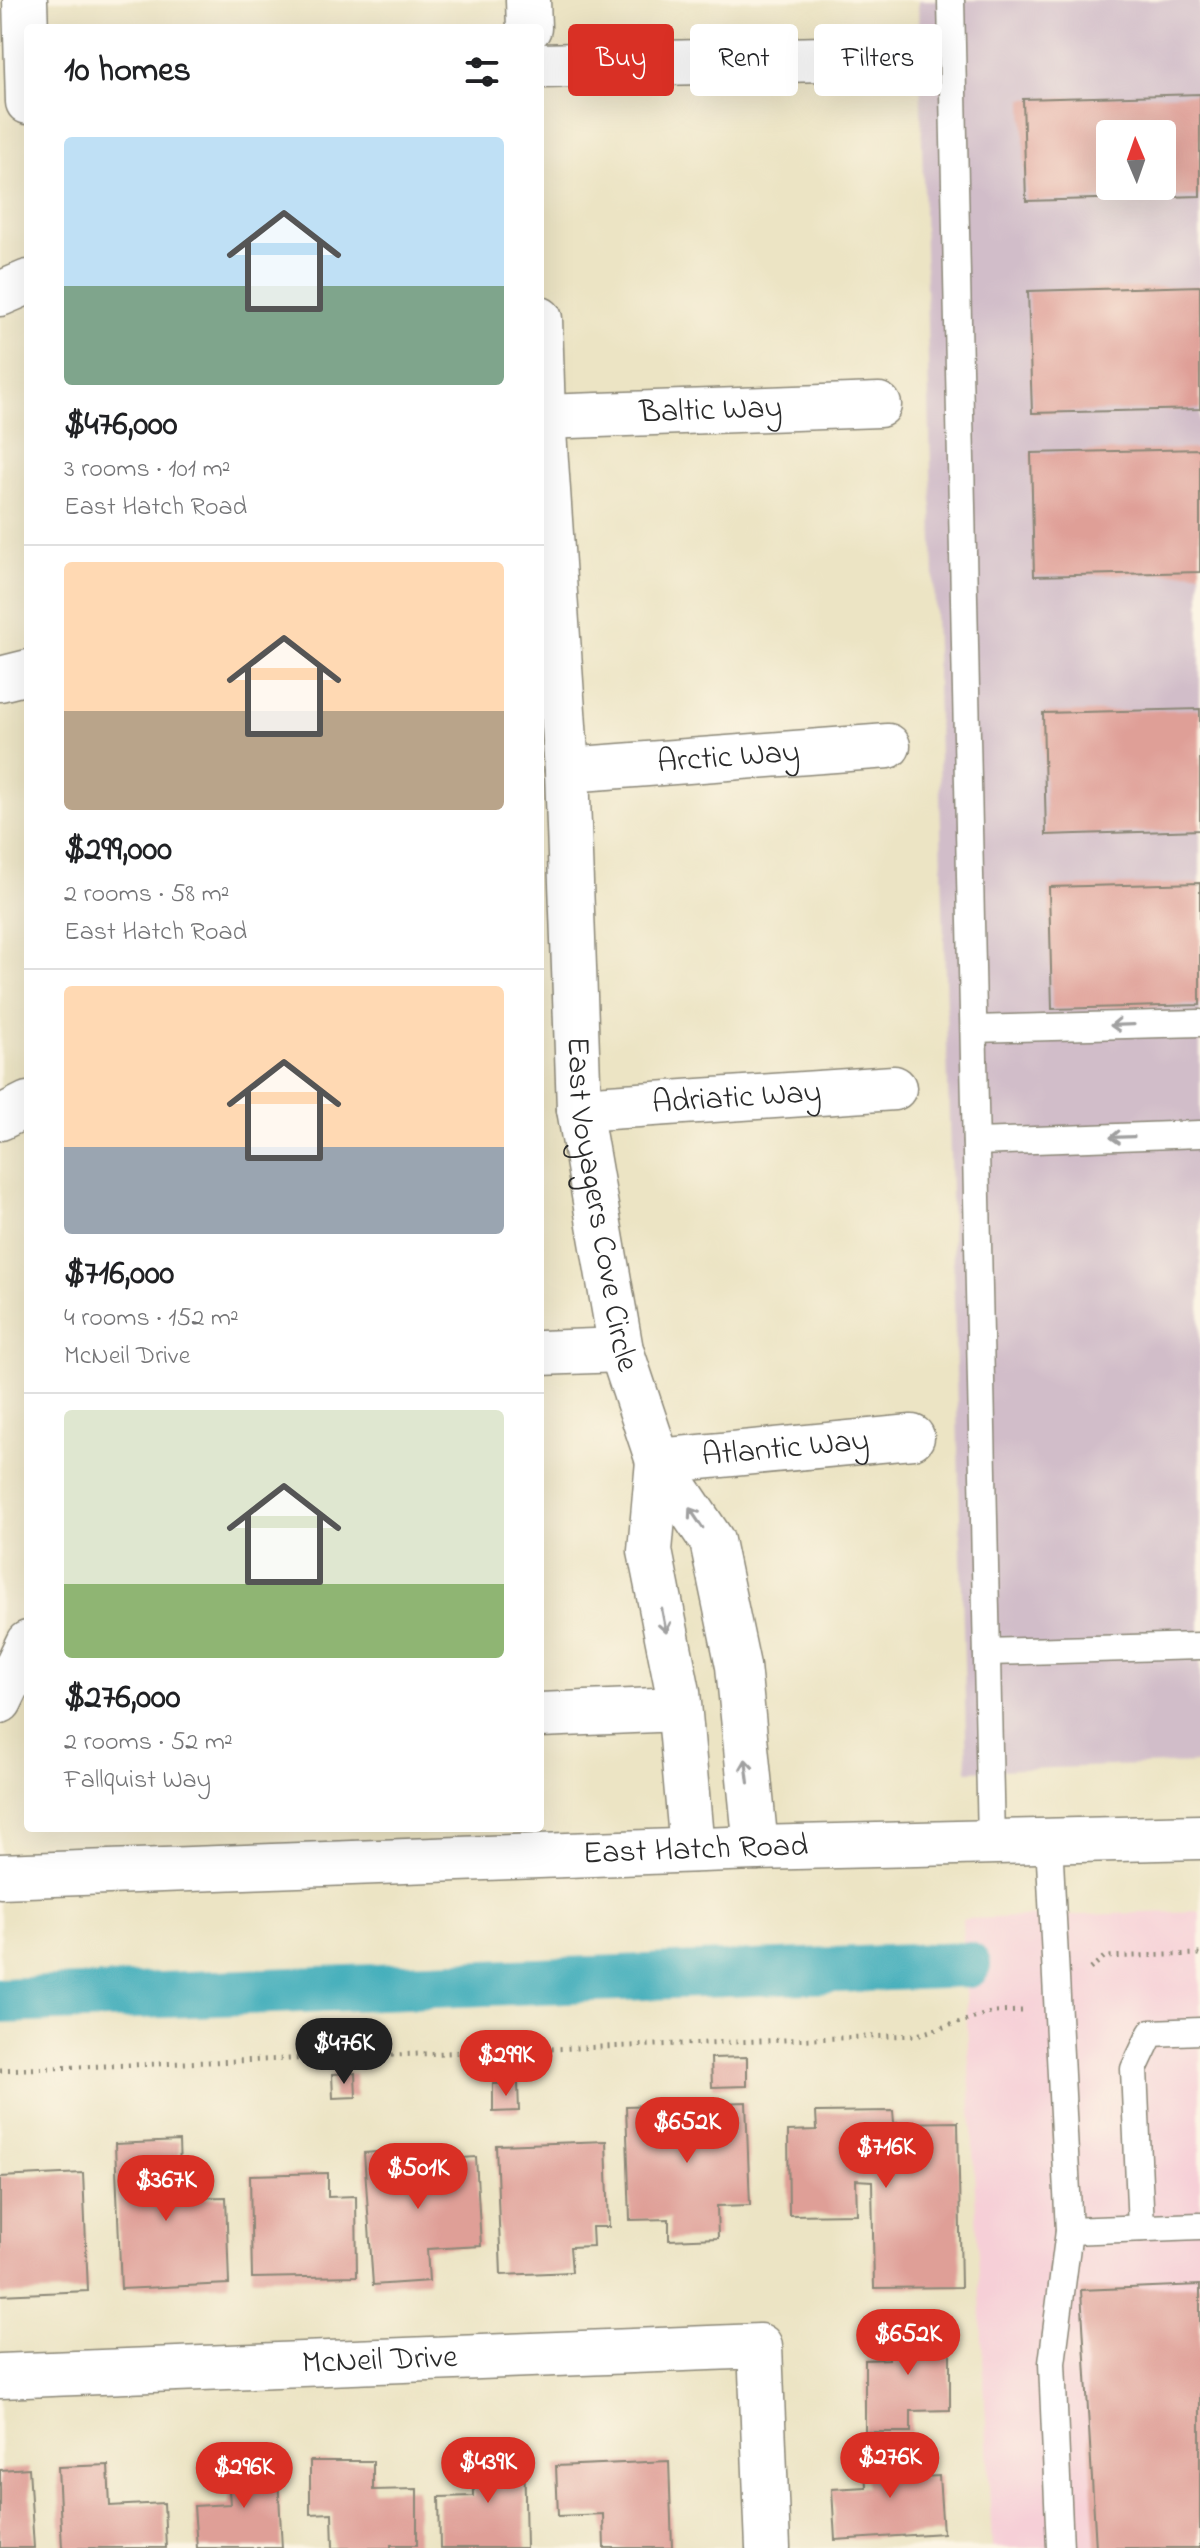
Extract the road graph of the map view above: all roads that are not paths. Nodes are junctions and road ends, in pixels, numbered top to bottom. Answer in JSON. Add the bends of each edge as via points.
{"nodes":[{"id":1,"x":25,"y":0,"type":"edge"},
{"id":2,"x":528,"y":0,"type":"edge"},
{"id":3,"x":951,"y":0,"type":"edge"},
{"id":4,"x":26,"y":24,"type":"edge"},
{"id":5,"x":529,"y":24,"type":"edge"},
{"id":6,"x":814,"y":59,"type":"edge"},
{"id":7,"x":544,"y":66,"type":"edge"},
{"id":8,"x":24,"y":284,"type":"edge"},
{"id":9,"x":0,"y":294,"type":"edge"},
{"id":10,"x":879,"y":405,"type":"dead end"},
{"id":11,"x":544,"y":417,"type":"edge"},
{"id":12,"x":544,"y":432,"type":"edge"},
{"id":13,"x":24,"y":673,"type":"edge"},
{"id":14,"x":0,"y":679,"type":"edge"},
{"id":15,"x":888,"y":746,"type":"dead end"},
{"id":16,"x":567,"y":770,"type":"junction"},
{"id":17,"x":1200,"y":1023,"type":"edge"},
{"id":18,"x":974,"y":1029,"type":"junction"},
{"id":19,"x":894,"y":1088,"type":"dead end"},
{"id":20,"x":24,"y":1106,"type":"edge"},
{"id":21,"x":579,"y":1109,"type":"junction"},
{"id":22,"x":0,"y":1118,"type":"edge"},
{"id":23,"x":1200,"y":1134,"type":"edge"},
{"id":24,"x":976,"y":1142,"type":"junction"},
{"id":25,"x":621,"y":1350,"type":"junction"},
{"id":26,"x":544,"y":1353,"type":"edge"},
{"id":27,"x":912,"y":1437,"type":"dead end"},
{"id":28,"x":658,"y":1461,"type":"junction"},
{"id":29,"x":1200,"y":1646,"type":"edge"},
{"id":30,"x":24,"y":1651,"type":"edge"},
{"id":31,"x":987,"y":1652,"type":"junction"},
{"id":32,"x":0,"y":1701,"type":"edge"},
{"id":33,"x":679,"y":1709,"type":"junction"},
{"id":34,"x":544,"y":1715,"type":"edge"},
{"id":35,"x":1200,"y":1837,"type":"edge"},
{"id":36,"x":1049,"y":1841,"type":"junction"},
{"id":37,"x":991,"y":1842,"type":"junction"},
{"id":38,"x":756,"y":1848,"type":"junction"},
{"id":39,"x":692,"y":1850,"type":"junction"},
{"id":40,"x":0,"y":1876,"type":"edge"},
{"id":41,"x":1200,"y":2031,"type":"edge"},
{"id":42,"x":1200,"y":2226,"type":"edge"},
{"id":43,"x":1141,"y":2228,"type":"junction"},
{"id":44,"x":1069,"y":2231,"type":"junction"},
{"id":45,"x":0,"y":2376,"type":"edge"},
{"id":46,"x":768,"y":2548,"type":"edge"},
{"id":47,"x":1060,"y":2548,"type":"edge"}],
"edges":[{"from":1,"to":4,"type":"street"},
{"from":2,"to":5,"type":"street"},
{"from":3,"to":18,"type":"lane"},
{"from":6,"to":7,"type":"street"},
{"from":8,"to":9,"type":"street"},
{"from":10,"to":11,"type":"street","name":"Baltic Way"},
{"from":12,"to":16,"type":"street","name":"East Voyagers Cove Circle"},
{"from":13,"to":14,"type":"street"},
{"from":15,"to":16,"type":"street","name":"Arctic Way"},
{"from":16,"to":21,"type":"street","name":"East Voyagers Cove Circle"},
{"from":17,"to":18,"type":"lane","one_way":true},
{"from":18,"to":24,"type":"lane"},
{"from":19,"to":21,"type":"street","name":"Adriatic Way"},
{"from":20,"to":22,"type":"street"},
{"from":21,"to":25,"type":"street","name":"East Voyagers Cove Circle"},
{"from":23,"to":24,"type":"lane","one_way":true},
{"from":24,"to":31,"type":"lane"},
{"from":25,"to":26,"type":"street"},
{"from":25,"to":28,"type":"street","name":"East Voyagers Cove Circle"},
{"from":27,"to":28,"type":"street","name":"Atlantic Way"},
{"from":28,"to":33,"type":"street","name":"East Voyagers Cove Circle","one_way":true,"via":[[650,1551]]},
{"from":38,"to":28,"type":"street","name":"East Voyagers Cove Circle","one_way":true,"via":[[738,1666],[712,1541]]},
{"from":29,"to":31,"type":"lane"},
{"from":30,"to":32,"type":"street"},
{"from":31,"to":37,"type":"lane"},
{"from":33,"to":34,"type":"street"},
{"from":33,"to":39,"type":"street","name":"East Voyagers Cove Circle"},
{"from":35,"to":36,"type":"street","name":"East Hatch Road"},
{"from":36,"to":37,"type":"street","name":"East Hatch Road"},
{"from":36,"to":44,"type":"lane"},
{"from":37,"to":38,"type":"street","name":"East Hatch Road"},
{"from":38,"to":39,"type":"street","name":"East Hatch Road"},
{"from":39,"to":40,"type":"street","name":"East Hatch Road"},
{"from":41,"to":43,"type":"lane","via":[[1151,2033],[1134,2069]]},
{"from":42,"to":43,"type":"lane"},
{"from":43,"to":44,"type":"lane"},
{"from":44,"to":47,"type":"lane","via":[[1052,2363]]},
{"from":45,"to":46,"type":"street","name":"McNeil Drive","via":[[760,2346]]}]}
